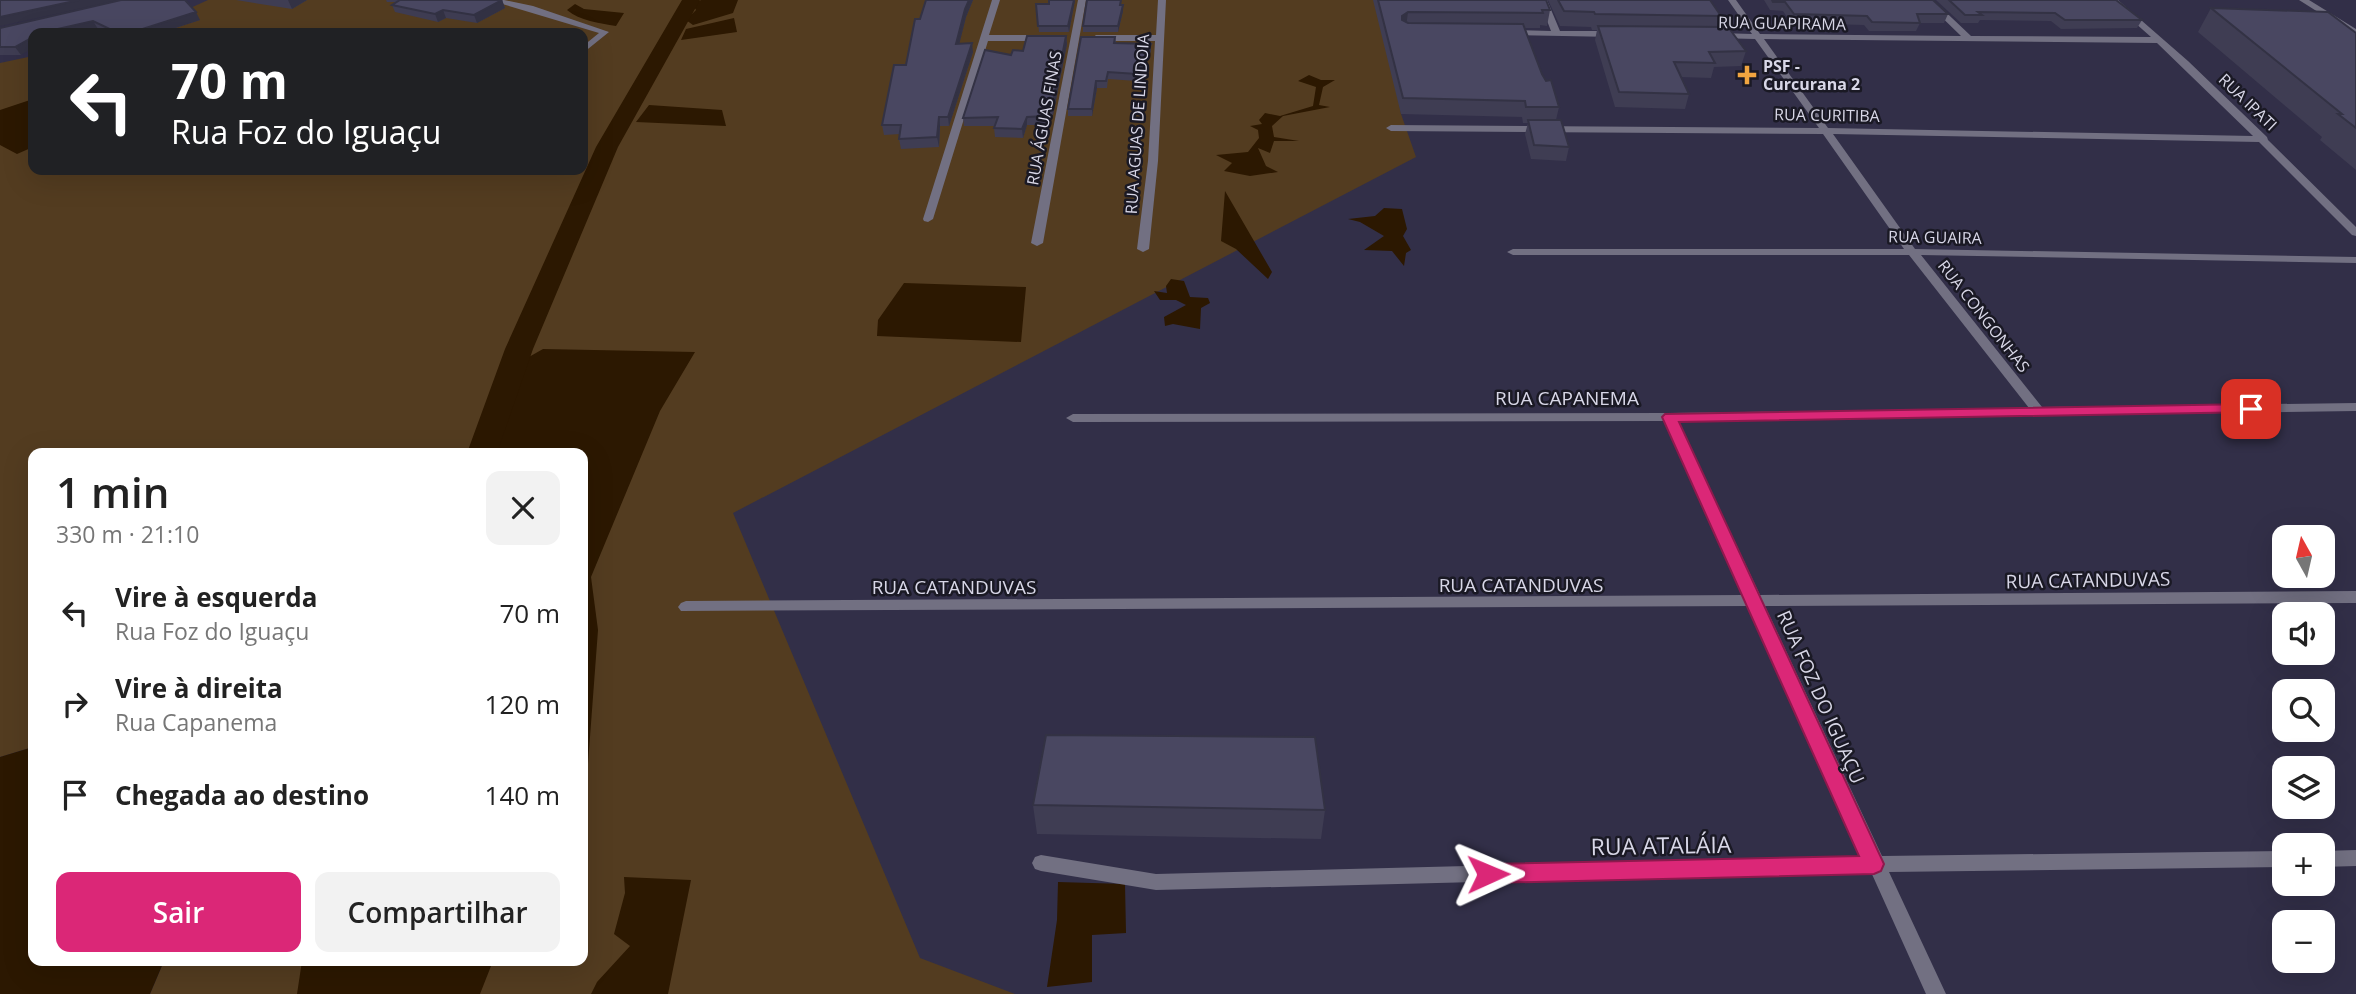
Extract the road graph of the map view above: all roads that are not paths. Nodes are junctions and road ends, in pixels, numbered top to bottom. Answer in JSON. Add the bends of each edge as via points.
{"nodes":[{"id":1,"x":493,"y":0,"type":"edge"},
{"id":2,"x":996,"y":0,"type":"edge"},
{"id":3,"x":1082,"y":0,"type":"edge"},
{"id":4,"x":1162,"y":0,"type":"edge"},
{"id":5,"x":1543,"y":0,"type":"edge"},
{"id":6,"x":1732,"y":0,"type":"edge"},
{"id":7,"x":1928,"y":0,"type":"edge"},
{"id":8,"x":2113,"y":0,"type":"edge"},
{"id":9,"x":2303,"y":0,"type":"edge"},
{"id":10,"x":1502,"y":33,"type":"edge"},
{"id":11,"x":2356,"y":33,"type":"edge"},
{"id":12,"x":1557,"y":34,"type":"junction"},
{"id":13,"x":1625,"y":35,"type":"edge"},
{"id":14,"x":1705,"y":36,"type":"edge"},
{"id":15,"x":1759,"y":36,"type":"junction"},
{"id":16,"x":985,"y":38,"type":"junction"},
{"id":17,"x":1074,"y":38,"type":"junction"},
{"id":18,"x":1158,"y":38,"type":"junction"},
{"id":19,"x":1970,"y":39,"type":"junction"},
{"id":20,"x":2158,"y":40,"type":"junction"},
{"id":21,"x":588,"y":46,"type":"edge"},
{"id":22,"x":1391,"y":128,"type":"dead end"},
{"id":23,"x":1825,"y":131,"type":"junction"},
{"id":24,"x":2264,"y":139,"type":"junction"},
{"id":25,"x":928,"y":219,"type":"dead end"},
{"id":26,"x":2356,"y":233,"type":"edge"},
{"id":27,"x":1037,"y":243,"type":"dead end"},
{"id":28,"x":1143,"y":249,"type":"dead end"},
{"id":29,"x":1513,"y":252,"type":"dead end"},
{"id":30,"x":1912,"y":252,"type":"junction"},
{"id":31,"x":2356,"y":260,"type":"edge"},
{"id":32,"x":2356,"y":407,"type":"edge"},
{"id":33,"x":2040,"y":413,"type":"junction"},
{"id":34,"x":1670,"y":417,"type":"junction"},
{"id":35,"x":1073,"y":418,"type":"dead end"},
{"id":36,"x":2356,"y":597,"type":"edge"},
{"id":37,"x":1755,"y":603,"type":"junction"},
{"id":38,"x":686,"y":607,"type":"dead end"},
{"id":39,"x":2356,"y":858,"type":"edge"},
{"id":40,"x":2272,"y":859,"type":"edge"},
{"id":41,"x":2335,"y":859,"type":"edge"},
{"id":42,"x":1041,"y":863,"type":"dead end"},
{"id":43,"x":1874,"y":864,"type":"junction"},
{"id":44,"x":1936,"y":994,"type":"edge"}],
"edges":[{"from":1,"to":21,"type":"street","via":[[605,32]]},
{"from":2,"to":16,"type":"street"},
{"from":3,"to":17,"type":"street","name":"RUA ÁGUAS FINAS"},
{"from":4,"to":18,"type":"street","name":"RUA AGUAS DE LINDOIA"},
{"from":5,"to":12,"type":"street"},
{"from":6,"to":15,"type":"street","name":"RUA CONGONHAS"},
{"from":7,"to":19,"type":"street"},
{"from":8,"to":20,"type":"street","name":"RUA IPATI"},
{"from":9,"to":11,"type":"street"},
{"from":10,"to":12,"type":"street"},
{"from":12,"to":13,"type":"street"},
{"from":14,"to":15,"type":"street","name":"RUA GUAPIRAMA"},
{"from":15,"to":19,"type":"street","name":"RUA GUAPIRAMA"},
{"from":15,"to":23,"type":"street","name":"RUA CONGONHAS"},
{"from":16,"to":17,"type":"street"},
{"from":16,"to":25,"type":"street"},
{"from":17,"to":18,"type":"street"},
{"from":17,"to":27,"type":"street","name":"RUA ÁGUAS FINAS"},
{"from":18,"to":28,"type":"street","name":"RUA AGUAS DE LINDOIA","via":[[1153,161]]},
{"from":19,"to":20,"type":"street","name":"RUA GUAPIRAMA"},
{"from":20,"to":24,"type":"street","name":"RUA IPATI"},
{"from":22,"to":23,"type":"street","name":"RUA CURITIBA"},
{"from":23,"to":24,"type":"street","name":"RUA CURITIBA"},
{"from":23,"to":30,"type":"street","name":"RUA CONGONHAS"},
{"from":24,"to":26,"type":"street","name":"RUA IPATI"},
{"from":29,"to":30,"type":"street","name":"RUA GUAIRA"},
{"from":30,"to":31,"type":"street","name":"RUA GUAIRA"},
{"from":30,"to":33,"type":"street","name":"RUA CONGONHAS"},
{"from":32,"to":33,"type":"street","name":"RUA CAPANEMA"},
{"from":33,"to":34,"type":"street","name":"RUA CAPANEMA"},
{"from":34,"to":35,"type":"street","name":"RUA CAPANEMA"},
{"from":34,"to":37,"type":"street","name":"RUA FOZ DO IGUAÇU"},
{"from":36,"to":37,"type":"street","name":"RUA CATANDUVAS"},
{"from":37,"to":38,"type":"street","name":"RUA CATANDUVAS"},
{"from":37,"to":43,"type":"street","name":"RUA FOZ DO IGUAÇU"},
{"from":39,"to":41,"type":"street"},
{"from":40,"to":43,"type":"street","name":"RUA ATALÁIA"},
{"from":42,"to":43,"type":"street","name":"RUA ATALÁIA","via":[[1156,882]]},
{"from":43,"to":44,"type":"street","name":"RUA FOZ DO IGUAÇU"}]}
